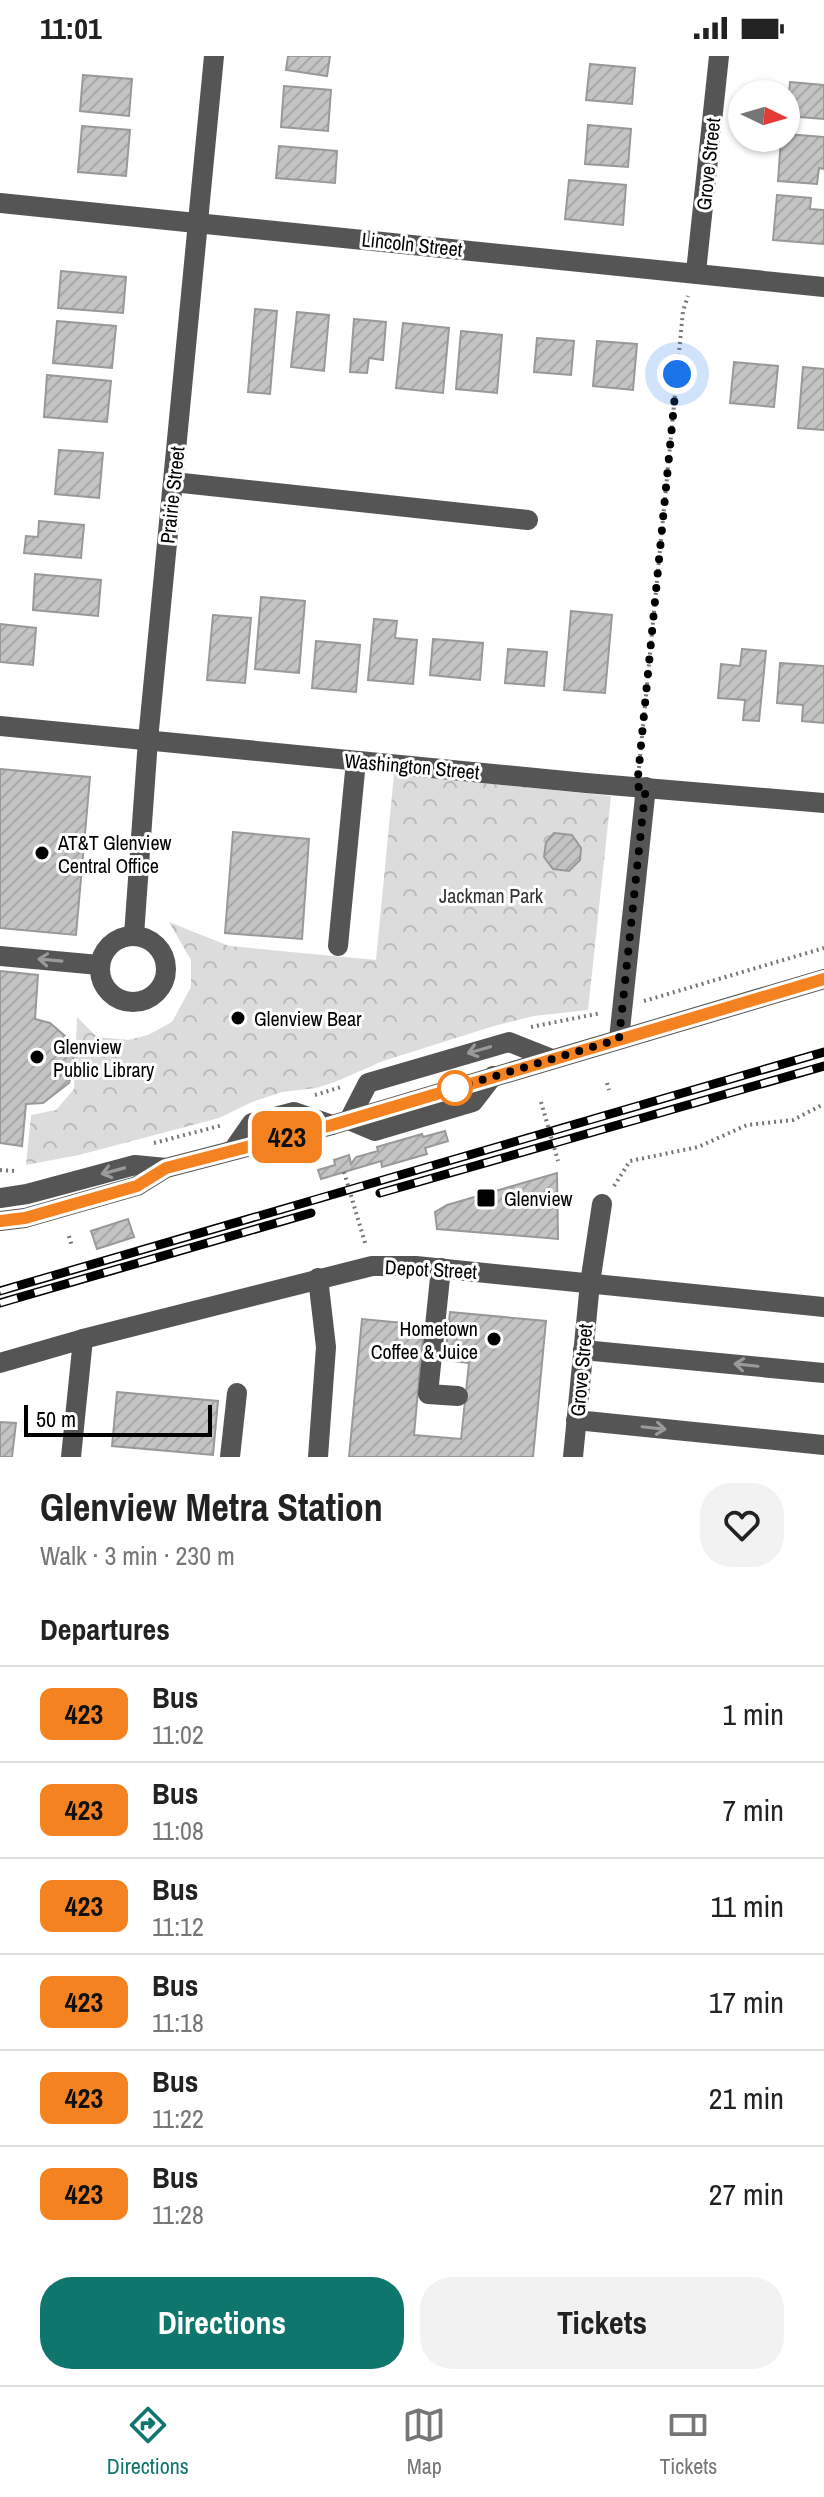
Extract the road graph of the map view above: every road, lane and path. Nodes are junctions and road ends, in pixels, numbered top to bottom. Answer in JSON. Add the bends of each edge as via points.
{"nodes":[{"id":1,"x":214,"y":56,"type":"edge"},
{"id":2,"x":719,"y":56,"type":"edge"},
{"id":3,"x":0,"y":203,"type":"edge"},
{"id":4,"x":198,"y":222,"type":"junction"},
{"id":5,"x":696,"y":272,"type":"junction"},
{"id":6,"x":824,"y":287,"type":"edge"},
{"id":7,"x":683,"y":311,"type":"dead end"},
{"id":8,"x":173,"y":482,"type":"junction"},
{"id":9,"x":528,"y":520,"type":"dead end"},
{"id":10,"x":0,"y":726,"type":"edge"},
{"id":11,"x":148,"y":740,"type":"junction"},
{"id":12,"x":356,"y":761,"type":"junction"},
{"id":13,"x":641,"y":787,"type":"junction"},
{"id":14,"x":824,"y":803,"type":"edge"},
{"id":15,"x":134,"y":935,"type":"junction"},
{"id":16,"x":338,"y":946,"type":"dead end"},
{"id":17,"x":824,"y":948,"type":"edge"},
{"id":18,"x":0,"y":956,"type":"edge"},
{"id":19,"x":99,"y":965,"type":"junction"},
{"id":20,"x":824,"y":979,"type":"edge"},
{"id":21,"x":644,"y":1001,"type":"dead end"},
{"id":22,"x":619,"y":1039,"type":"junction"},
{"id":23,"x":552,"y":1059,"type":"junction"},
{"id":24,"x":607,"y":1083,"type":"dead end"},
{"id":25,"x":609,"y":1090,"type":"dead end"},
{"id":26,"x":541,"y":1102,"type":"dead end"},
{"id":27,"x":824,"y":1104,"type":"edge"},
{"id":28,"x":340,"y":1123,"type":"junction"},
{"id":29,"x":558,"y":1161,"type":"dead end"},
{"id":30,"x":166,"y":1168,"type":"junction"},
{"id":31,"x":344,"y":1172,"type":"dead end"},
{"id":32,"x":0,"y":1198,"type":"edge"},
{"id":33,"x":602,"y":1204,"type":"joint"},
{"id":34,"x":0,"y":1221,"type":"edge"},
{"id":35,"x":69,"y":1236,"type":"dead end"},
{"id":36,"x":72,"y":1246,"type":"dead end"},
{"id":37,"x":372,"y":1266,"type":"junction"},
{"id":38,"x":441,"y":1268,"type":"junction"},
{"id":39,"x":318,"y":1278,"type":"junction"},
{"id":40,"x":590,"y":1283,"type":"junction"},
{"id":41,"x":824,"y":1307,"type":"edge"},
{"id":42,"x":83,"y":1339,"type":"junction"},
{"id":43,"x":583,"y":1350,"type":"junction"},
{"id":44,"x":0,"y":1363,"type":"edge"},
{"id":45,"x":824,"y":1373,"type":"edge"},
{"id":46,"x":237,"y":1393,"type":"dead end"},
{"id":47,"x":458,"y":1396,"type":"dead end"},
{"id":48,"x":576,"y":1420,"type":"junction"},
{"id":49,"x":824,"y":1445,"type":"edge"},
{"id":50,"x":71,"y":1457,"type":"edge"},
{"id":51,"x":230,"y":1457,"type":"edge"},
{"id":52,"x":318,"y":1457,"type":"edge"},
{"id":53,"x":573,"y":1457,"type":"edge"}],
"edges":[{"from":1,"to":4,"type":"street","name":"Prairie Street"},
{"from":2,"to":5,"type":"street","name":"Grove Street"},
{"from":3,"to":4,"type":"street","name":"Lincoln Street"},
{"from":4,"to":5,"type":"street","name":"Lincoln Street"},
{"from":4,"to":8,"type":"street","name":"Prairie Street"},
{"from":5,"to":6,"type":"street","name":"Lincoln Street"},
{"from":7,"to":13,"type":"path"},
{"from":8,"to":9,"type":"street"},
{"from":8,"to":11,"type":"street","name":"Prairie Street"},
{"from":10,"to":11,"type":"street","name":"Washington Street"},
{"from":11,"to":12,"type":"street","name":"Washington Street"},
{"from":11,"to":15,"type":"street","name":"Prairie Street"},
{"from":12,"to":13,"type":"street","name":"Washington Street"},
{"from":12,"to":16,"type":"street"},
{"from":13,"to":14,"type":"street","name":"Washington Street"},
{"from":13,"to":22,"type":"street"},
{"from":15,"to":19,"type":"street","via":[[115,940]]},
{"from":15,"to":19,"type":"street","via":[[161,950],[166,971],[158,990],[141,1001],[119,999],[104,986]]},
{"from":17,"to":21,"type":"path"},
{"from":19,"to":18,"type":"street","one_way":true},
{"from":20,"to":22,"type":"street"},
{"from":22,"to":23,"type":"street"},
{"from":23,"to":28,"type":"street"},
{"from":23,"to":28,"type":"street","one_way":true,"via":[[509,1042],[368,1083]]},
{"from":24,"to":25,"type":"path"},
{"from":26,"to":29,"type":"path"},
{"from":27,"to":33,"type":"path","via":[[793,1120],[747,1125],[698,1147],[630,1161]]},
{"from":28,"to":30,"type":"street"},
{"from":30,"to":32,"type":"street","one_way":true,"via":[[135,1165]]},
{"from":30,"to":34,"type":"street","via":[[137,1186]]},
{"from":31,"to":37,"type":"path"},
{"from":33,"to":40,"type":"street","name":"Grove Street"},
{"from":35,"to":36,"type":"path"},
{"from":37,"to":38,"type":"street","name":"Depot Street"},
{"from":37,"to":39,"type":"street","name":"Depot Street"},
{"from":38,"to":40,"type":"street","name":"Depot Street"},
{"from":38,"to":47,"type":"street","via":[[428,1394]]},
{"from":39,"to":42,"type":"street","name":"Depot Street"},
{"from":39,"to":52,"type":"street","via":[[326,1347]]},
{"from":40,"to":41,"type":"street","name":"Depot Street"},
{"from":40,"to":43,"type":"street","name":"Grove Street"},
{"from":42,"to":44,"type":"street","name":"Depot Street"},
{"from":42,"to":50,"type":"street"},
{"from":45,"to":43,"type":"street","one_way":true},
{"from":43,"to":48,"type":"street","name":"Grove Street"},
{"from":46,"to":51,"type":"street"},
{"from":48,"to":49,"type":"street","one_way":true},
{"from":48,"to":53,"type":"street","name":"Grove Street"}]}
